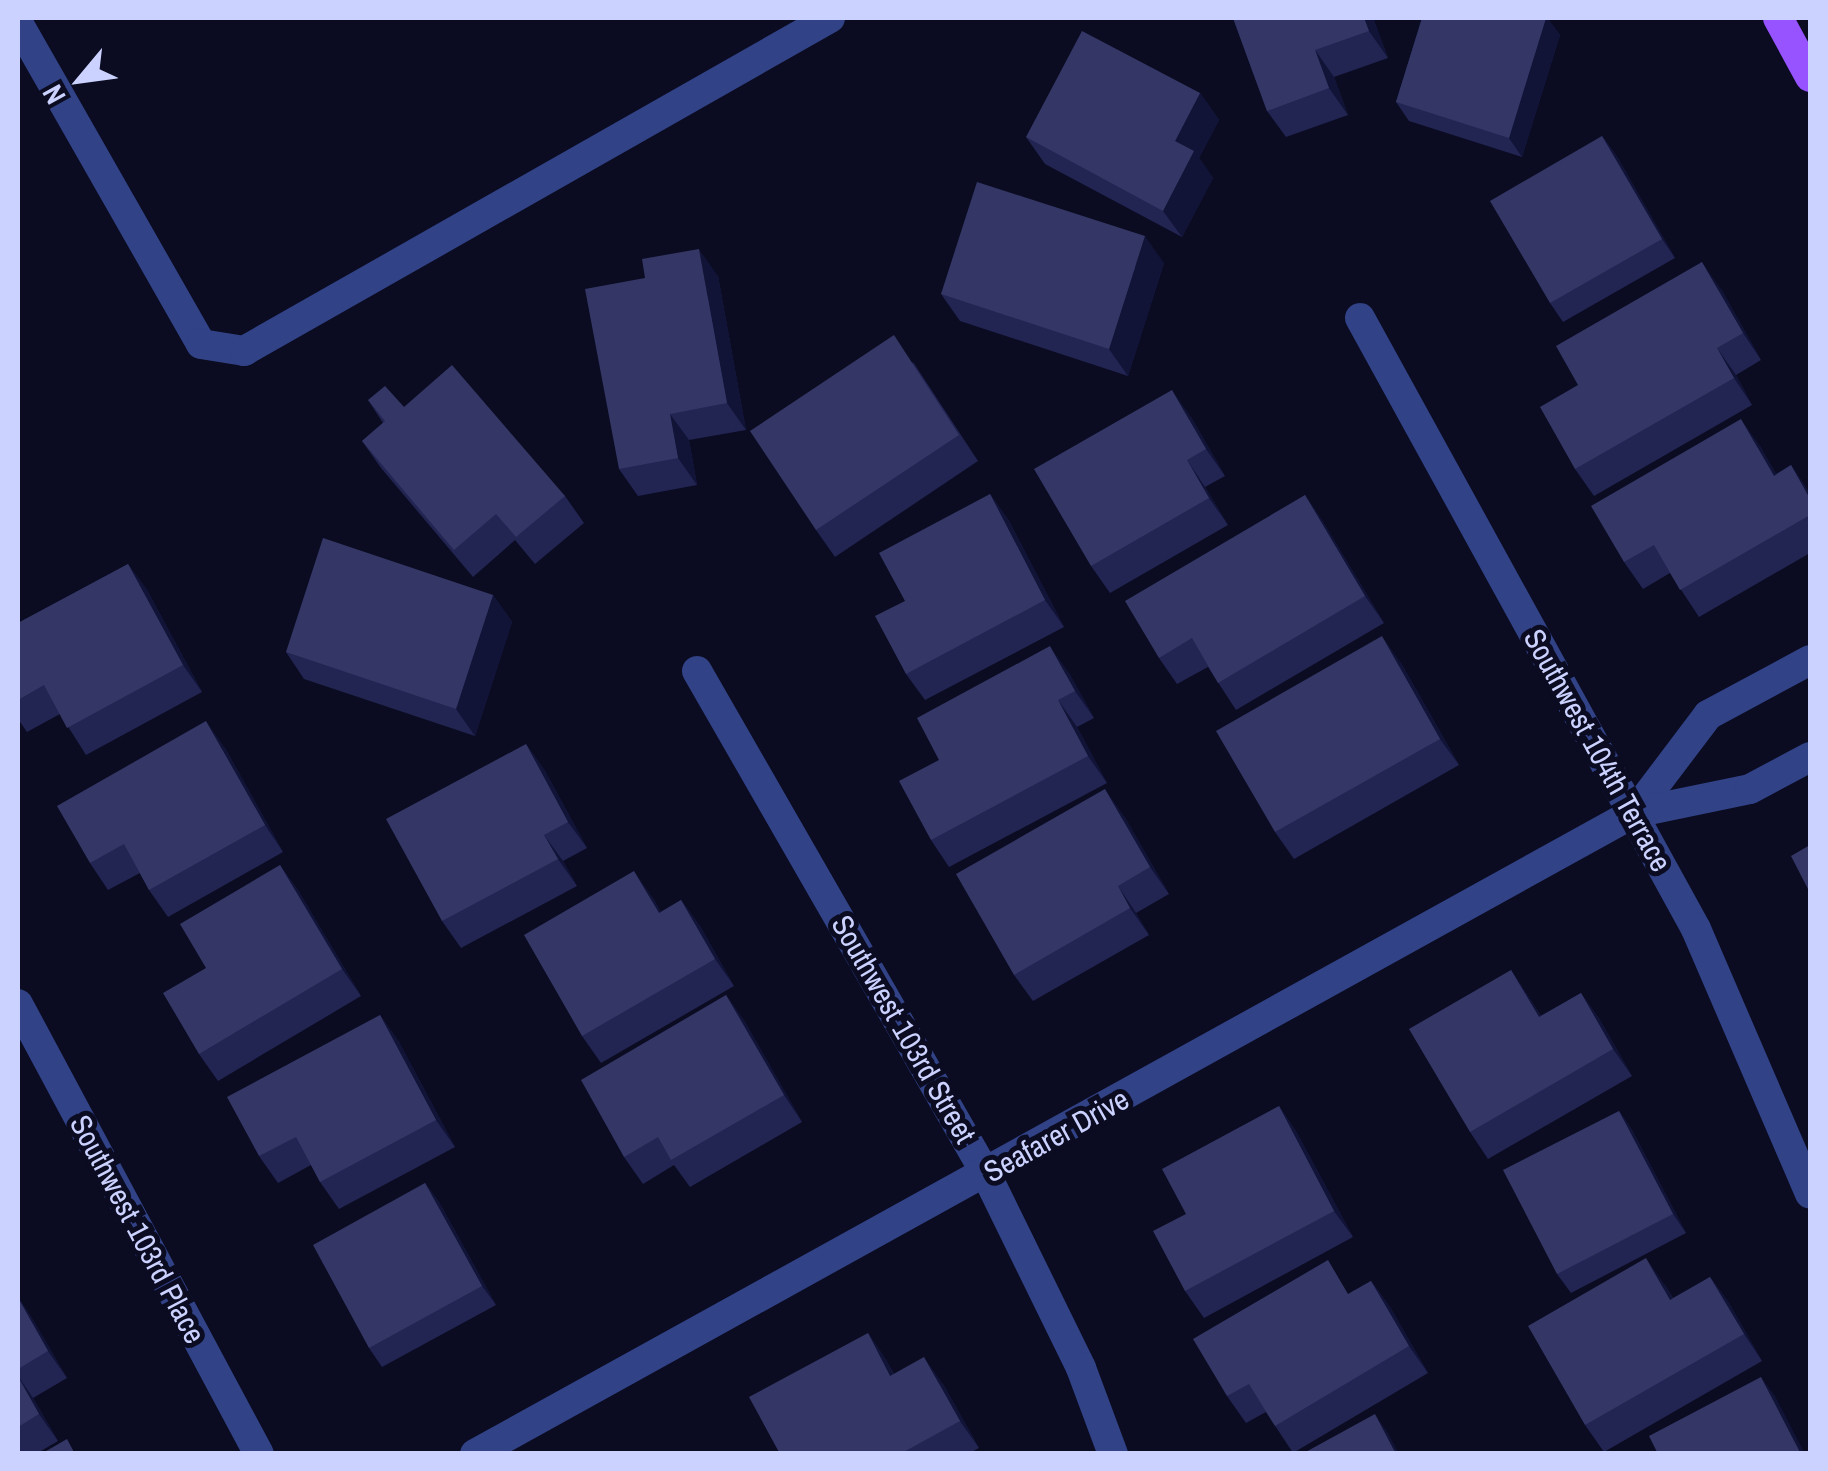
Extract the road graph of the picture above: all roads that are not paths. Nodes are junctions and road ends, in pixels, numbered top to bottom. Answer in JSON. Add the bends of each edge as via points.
{"nodes":[{"id":1,"x":830,"y":18,"type":"edge"},
{"id":2,"x":1778,"y":18,"type":"edge"},
{"id":3,"x":18,"y":23,"type":"edge"},
{"id":4,"x":1810,"y":76,"type":"edge"},
{"id":5,"x":1360,"y":318,"type":"dead end"},
{"id":6,"x":1810,"y":660,"type":"edge"},
{"id":7,"x":697,"y":671,"type":"dead end"},
{"id":8,"x":1810,"y":757,"type":"edge"},
{"id":9,"x":1634,"y":813,"type":"junction"},
{"id":10,"x":18,"y":1004,"type":"edge"},
{"id":11,"x":986,"y":1174,"type":"junction"},
{"id":12,"x":1810,"y":1194,"type":"edge"},
{"id":13,"x":259,"y":1454,"type":"edge"},
{"id":14,"x":475,"y":1454,"type":"edge"},
{"id":15,"x":1113,"y":1454,"type":"edge"}],
"edges":[{"from":1,"to":3,"type":"street","via":[[244,351],[202,344]]},
{"from":2,"to":4,"type":"main road"},
{"from":5,"to":9,"type":"street","name":"Southwest 104th Terrace"},
{"from":6,"to":9,"type":"street","name":"Seafarer Drive","via":[[1708,715]]},
{"from":7,"to":11,"type":"street","name":"Southwest 103rd Street"},
{"from":8,"to":9,"type":"street","name":"Seafarer Drive","via":[[1750,789]]},
{"from":9,"to":11,"type":"street","name":"Seafarer Drive"},
{"from":9,"to":12,"type":"street","name":"Southwest 104th Terrace","via":[[1738,1016]]},
{"from":10,"to":13,"type":"street","name":"Southwest 103rd Place"},
{"from":11,"to":14,"type":"street","name":"Seafarer Drive"},
{"from":11,"to":15,"type":"street","name":"Southwest 103rd Street","via":[[1081,1368]]}]}
